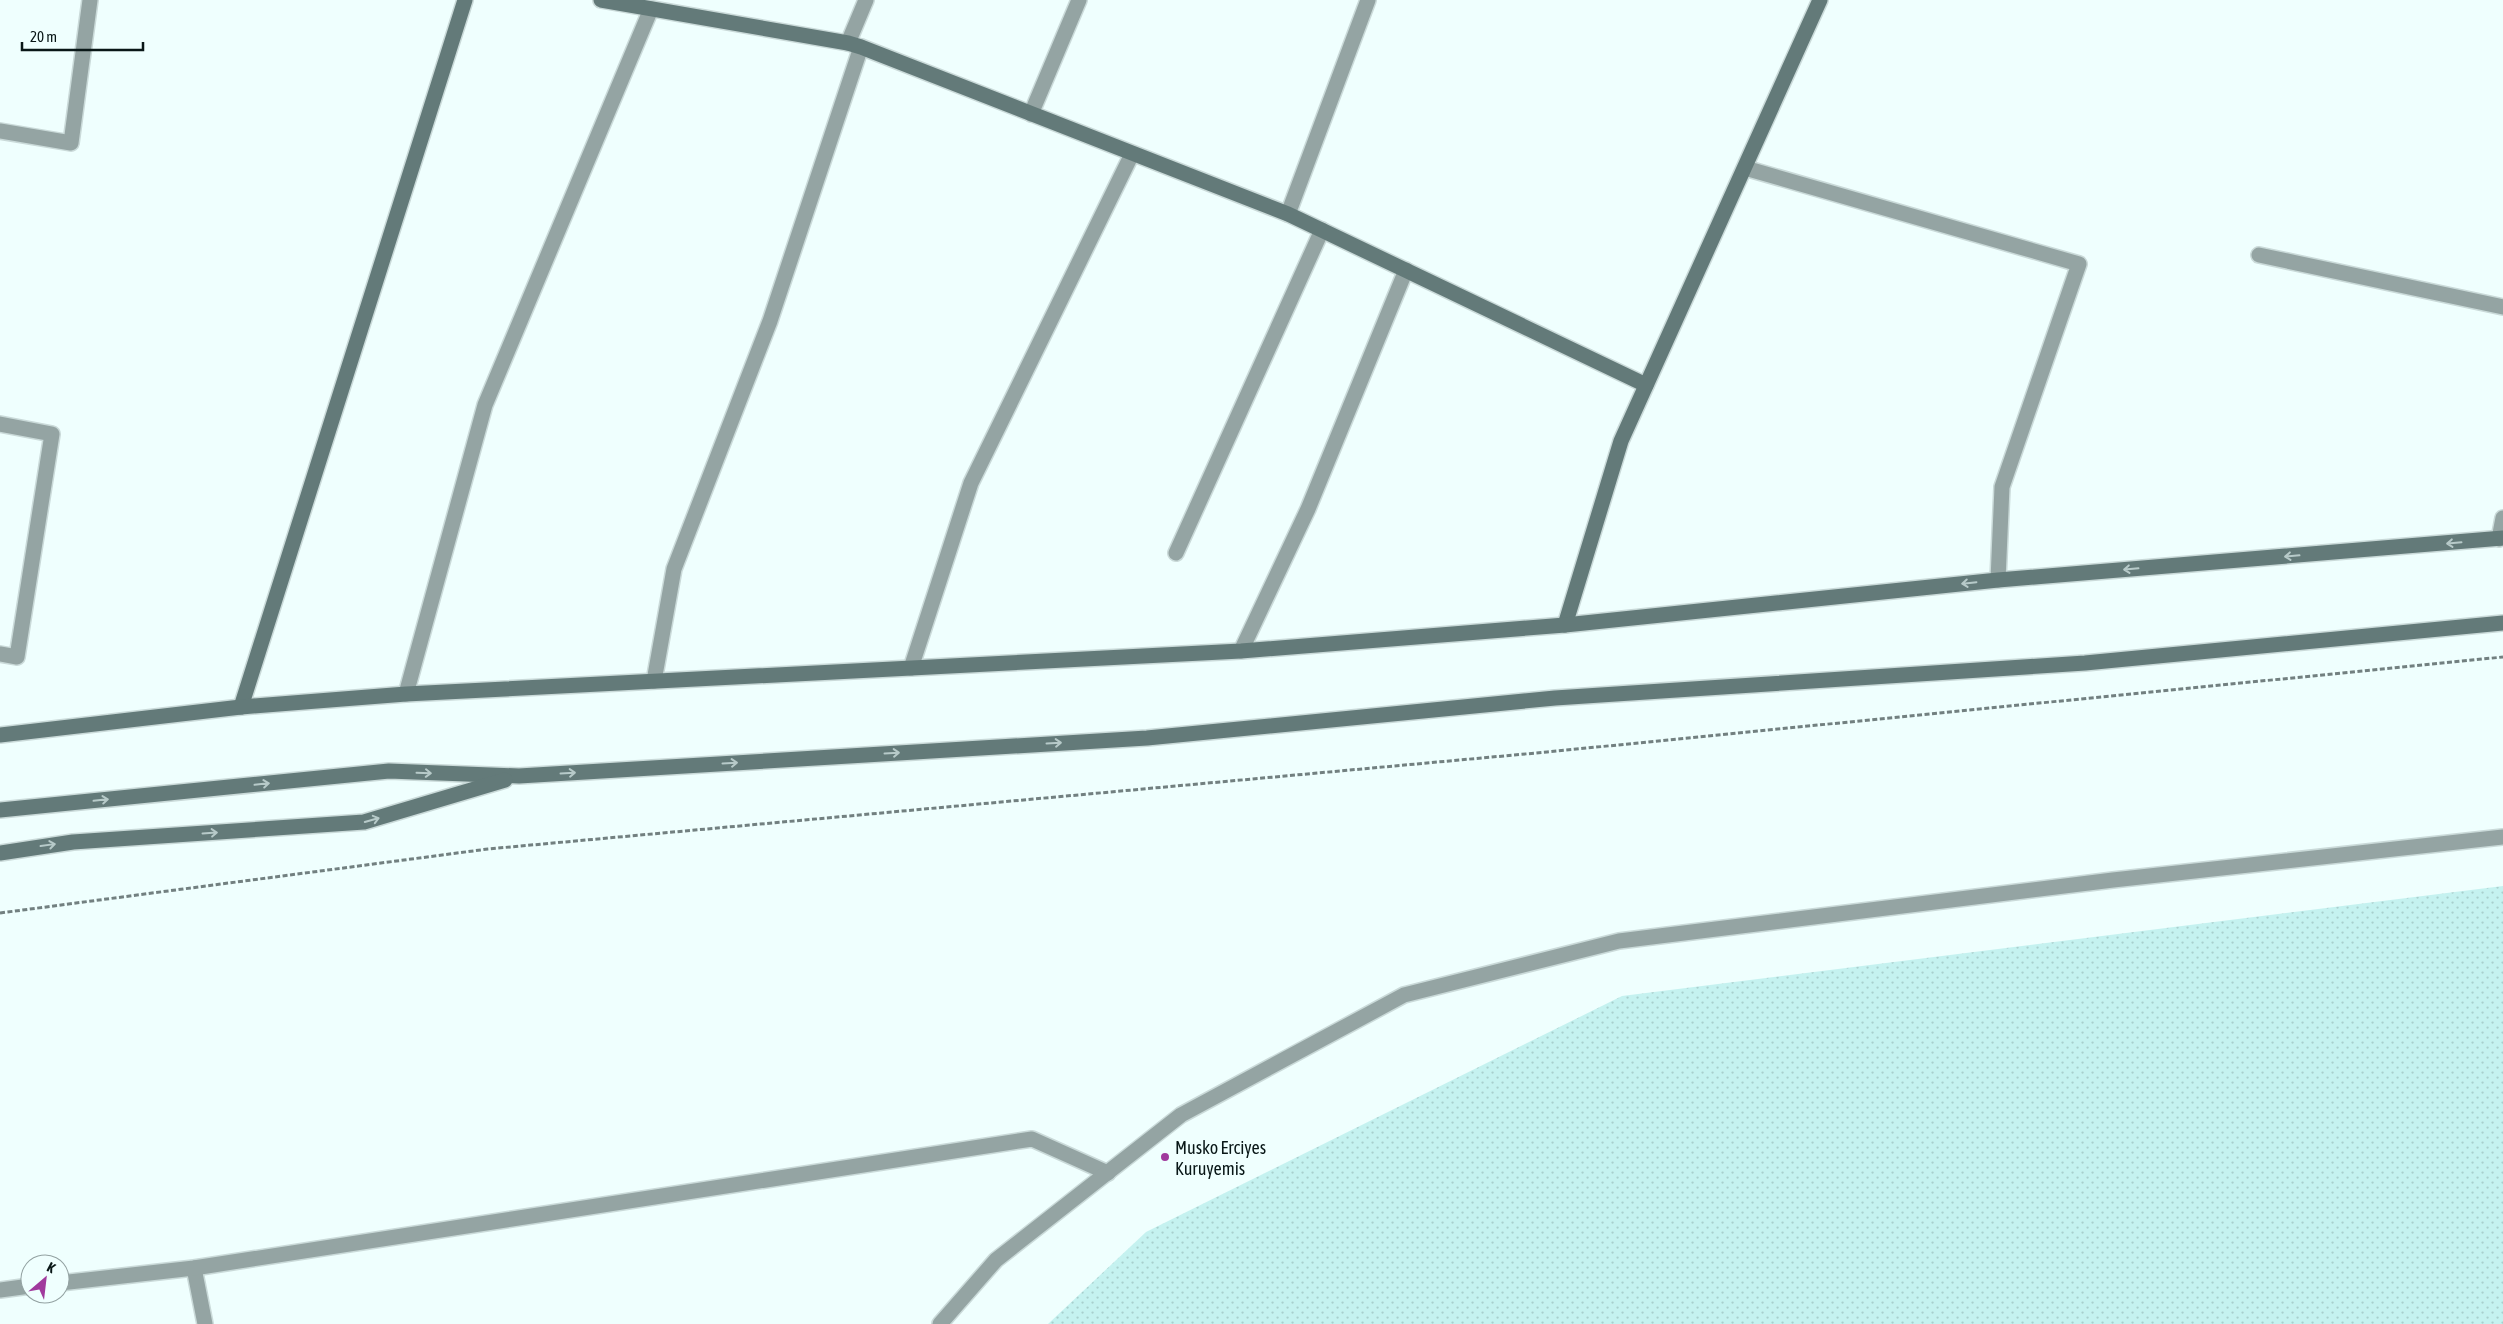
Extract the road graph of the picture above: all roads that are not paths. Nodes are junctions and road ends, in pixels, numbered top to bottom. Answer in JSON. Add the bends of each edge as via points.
{"nodes":[{"id":1,"x":90,"y":0,"type":"edge"},
{"id":2,"x":465,"y":0,"type":"edge"},
{"id":3,"x":601,"y":0,"type":"edge"},
{"id":4,"x":866,"y":0,"type":"edge"},
{"id":5,"x":1078,"y":0,"type":"edge"},
{"id":6,"x":1368,"y":0,"type":"edge"},
{"id":7,"x":1820,"y":0,"type":"edge"},
{"id":8,"x":650,"y":8,"type":"junction"},
{"id":9,"x":854,"y":45,"type":"junction"},
{"id":10,"x":1031,"y":114,"type":"junction"},
{"id":11,"x":0,"y":131,"type":"edge"},
{"id":12,"x":1132,"y":154,"type":"junction"},
{"id":13,"x":1745,"y":168,"type":"junction"},
{"id":14,"x":1288,"y":214,"type":"junction"},
{"id":15,"x":1322,"y":230,"type":"junction"},
{"id":16,"x":2259,"y":255,"type":"dead end"},
{"id":17,"x":1406,"y":270,"type":"junction"},
{"id":18,"x":2503,"y":307,"type":"edge"},
{"id":19,"x":1646,"y":385,"type":"junction"},
{"id":20,"x":0,"y":424,"type":"edge"},
{"id":21,"x":2503,"y":518,"type":"edge"},
{"id":22,"x":2501,"y":539,"type":"edge"},
{"id":23,"x":1176,"y":553,"type":"dead end"},
{"id":24,"x":1998,"y":580,"type":"junction"},
{"id":25,"x":2503,"y":623,"type":"edge"},
{"id":26,"x":1565,"y":625,"type":"junction"},
{"id":27,"x":1241,"y":651,"type":"junction"},
{"id":28,"x":0,"y":654,"type":"edge"},
{"id":29,"x":912,"y":668,"type":"junction"},
{"id":30,"x":654,"y":681,"type":"junction"},
{"id":31,"x":406,"y":694,"type":"junction"},
{"id":32,"x":241,"y":707,"type":"junction"},
{"id":33,"x":0,"y":735,"type":"edge"},
{"id":34,"x":519,"y":776,"type":"junction"},
{"id":35,"x":0,"y":810,"type":"edge"},
{"id":36,"x":2503,"y":837,"type":"edge"},
{"id":37,"x":0,"y":853,"type":"edge"},
{"id":38,"x":1108,"y":1173,"type":"junction"},
{"id":39,"x":194,"y":1268,"type":"junction"},
{"id":40,"x":70,"y":1282,"type":"edge"},
{"id":41,"x":20,"y":1287,"type":"edge"},
{"id":42,"x":0,"y":1290,"type":"edge"},
{"id":43,"x":205,"y":1324,"type":"edge"},
{"id":44,"x":940,"y":1324,"type":"edge"}],
"edges":[{"from":1,"to":11,"type":"street","via":[[72,143]]},
{"from":2,"to":32,"type":"main road"},
{"from":3,"to":8,"type":"main road"},
{"from":4,"to":9,"type":"street"},
{"from":5,"to":10,"type":"street"},
{"from":6,"to":14,"type":"street"},
{"from":7,"to":13,"type":"main road"},
{"from":8,"to":9,"type":"main road"},
{"from":8,"to":31,"type":"street","via":[[485,405]]},
{"from":9,"to":10,"type":"main road"},
{"from":9,"to":30,"type":"street","via":[[770,321],[674,569]]},
{"from":10,"to":12,"type":"main road"},
{"from":12,"to":14,"type":"main road"},
{"from":12,"to":29,"type":"street","via":[[971,483]]},
{"from":13,"to":19,"type":"main road"},
{"from":13,"to":24,"type":"street","via":[[2079,264],[2002,487]]},
{"from":14,"to":15,"type":"main road"},
{"from":15,"to":17,"type":"main road"},
{"from":15,"to":23,"type":"street"},
{"from":16,"to":18,"type":"street"},
{"from":17,"to":19,"type":"main road"},
{"from":17,"to":27,"type":"street","via":[[1308,510]]},
{"from":19,"to":26,"type":"main road","via":[[1621,442]]},
{"from":20,"to":28,"type":"street","via":[[52,434],[17,657]]},
{"from":21,"to":22,"type":"street"},
{"from":22,"to":24,"type":"main road","one_way":true},
{"from":24,"to":26,"type":"main road","one_way":true},
{"from":34,"to":25,"type":"main road","one_way":true,"via":[[1147,738],[1556,698],[2085,663]]},
{"from":26,"to":27,"type":"main road"},
{"from":27,"to":29,"type":"main road"},
{"from":29,"to":30,"type":"main road"},
{"from":30,"to":31,"type":"main road"},
{"from":31,"to":32,"type":"main road"},
{"from":32,"to":33,"type":"main road"},
{"from":35,"to":34,"type":"main road","one_way":true,"via":[[389,772]]},
{"from":37,"to":34,"type":"main road","one_way":true,"via":[[73,842],[364,822]]},
{"from":36,"to":38,"type":"street","via":[[2113,880],[1619,941],[1404,995],[1180,1115]]},
{"from":38,"to":39,"type":"street","via":[[1032,1139]]},
{"from":38,"to":44,"type":"street","via":[[996,1260]]},
{"from":39,"to":40,"type":"street"},
{"from":39,"to":43,"type":"street"},
{"from":41,"to":42,"type":"street"}]}
